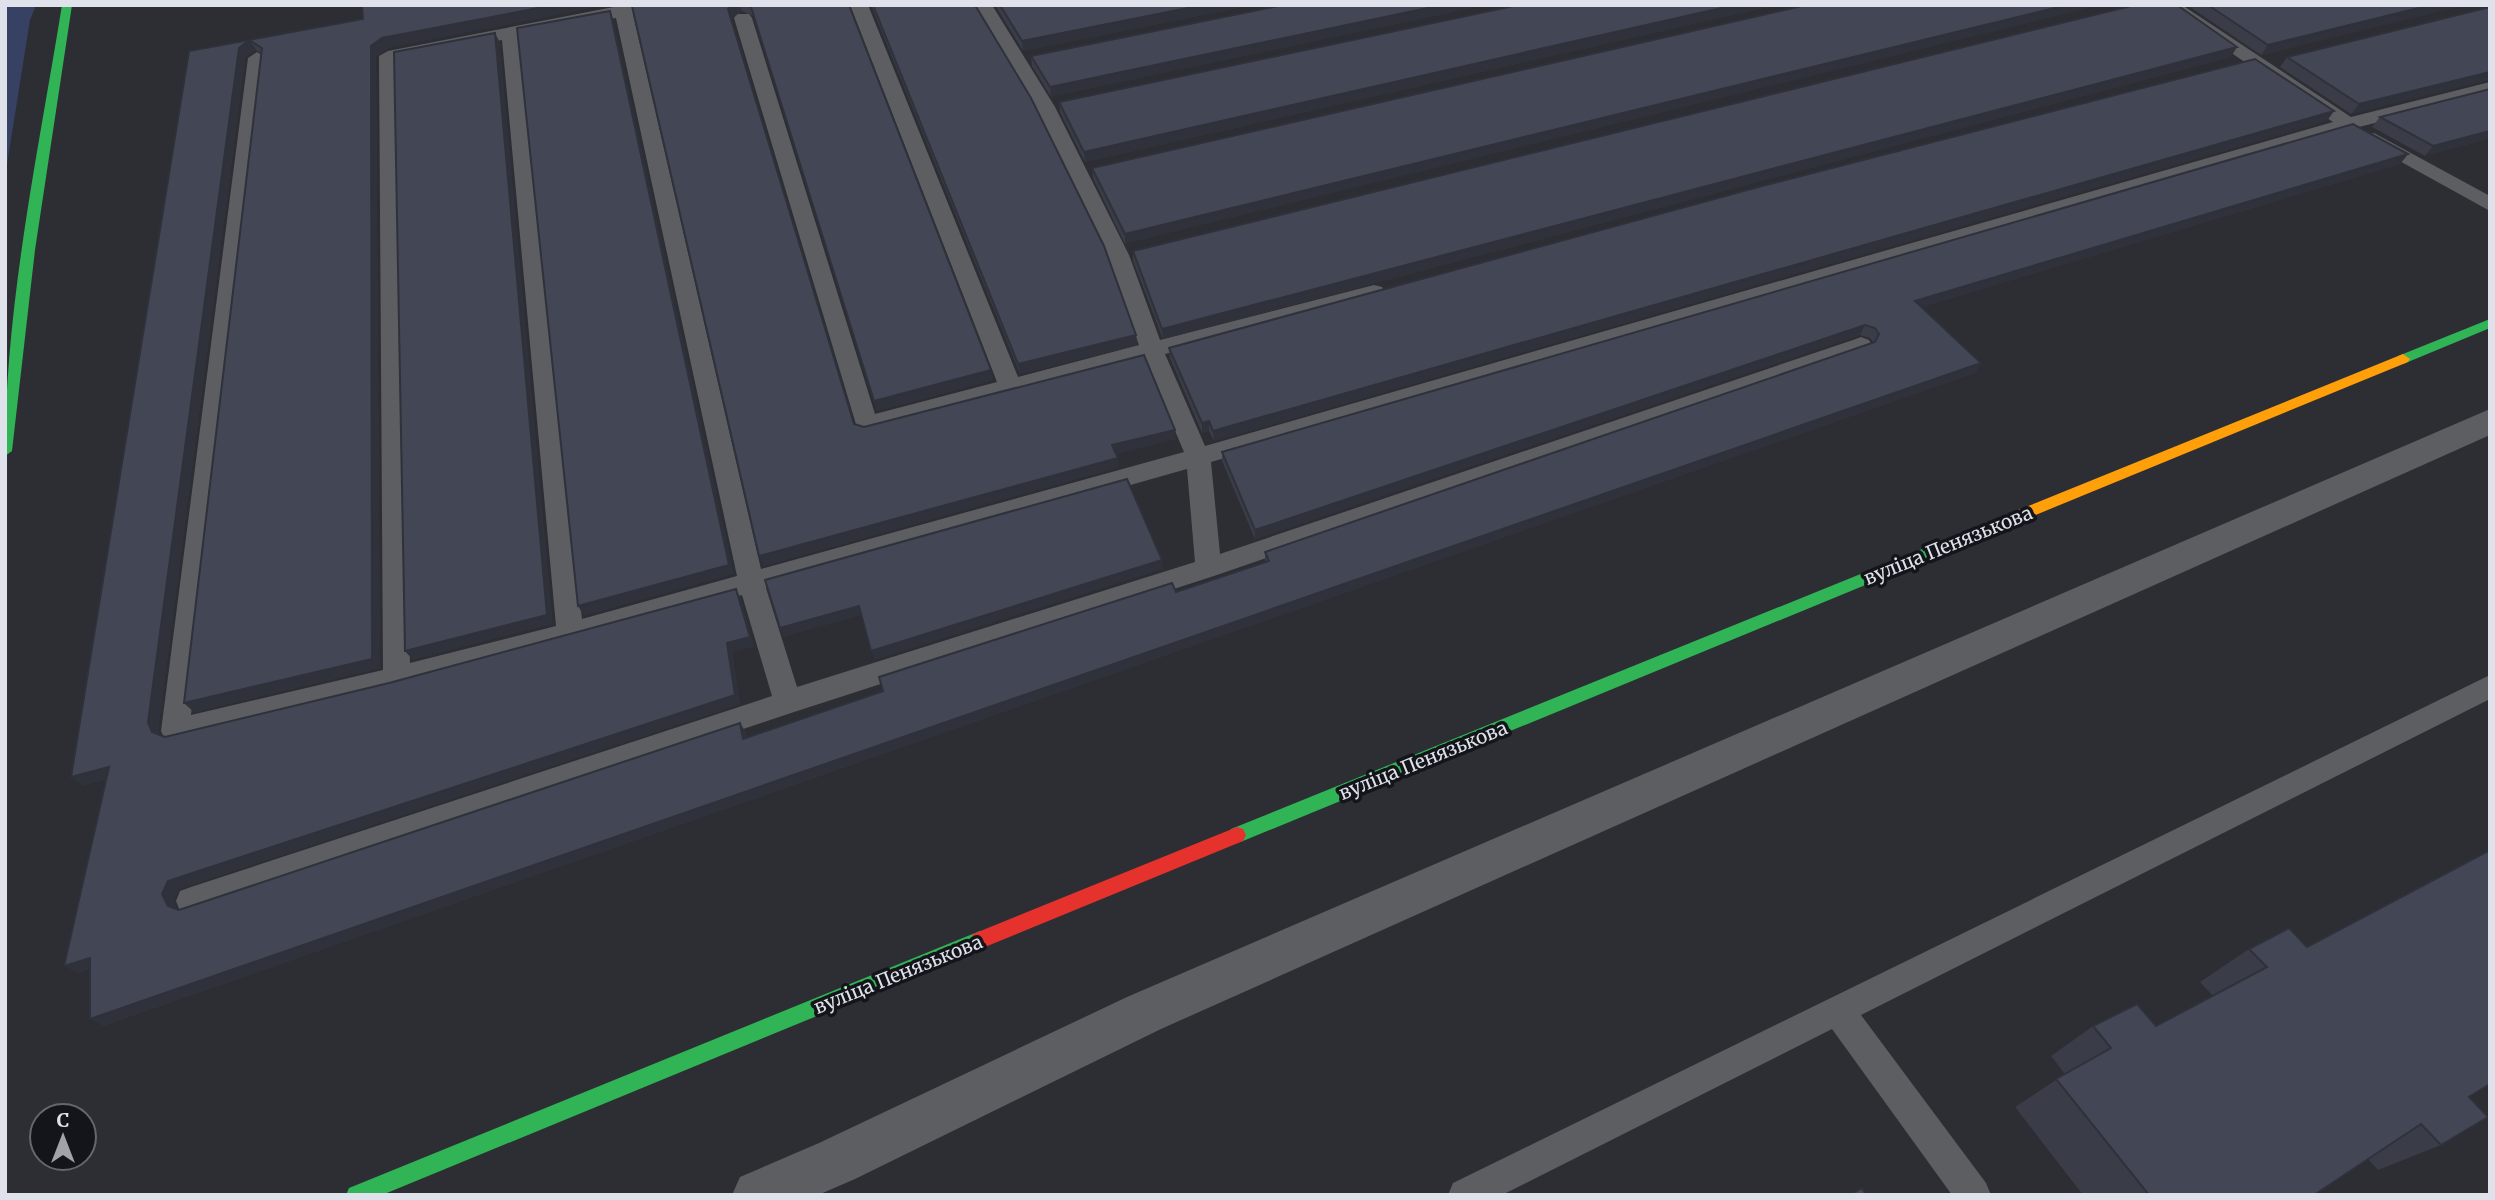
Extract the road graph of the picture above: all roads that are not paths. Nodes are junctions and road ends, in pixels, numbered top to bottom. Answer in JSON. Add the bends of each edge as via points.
{"nodes":[{"id":1,"x":67,"y":5,"type":"edge"},
{"id":2,"x":653,"y":5,"type":"edge"},
{"id":3,"x":859,"y":5,"type":"edge"},
{"id":4,"x":983,"y":5,"type":"edge"},
{"id":5,"x":2170,"y":5,"type":"edge"},
{"id":6,"x":622,"y":11,"type":"junction"},
{"id":7,"x":743,"y":19,"type":"dead end"},
{"id":8,"x":510,"y":32,"type":"junction"},
{"id":9,"x":1042,"y":56,"type":"edge"},
{"id":10,"x":257,"y":58,"type":"edge"},
{"id":11,"x":2284,"y":58,"type":"edge"},
{"id":12,"x":1016,"y":61,"type":"junction"},
{"id":13,"x":2255,"y":62,"type":"junction"},
{"id":14,"x":2224,"y":67,"type":"edge"},
{"id":15,"x":2490,"y":88,"type":"edge"},
{"id":16,"x":2348,"y":124,"type":"junction"},
{"id":17,"x":2490,"y":205,"type":"edge"},
{"id":18,"x":1392,"y":287,"type":"edge"},
{"id":19,"x":2490,"y":323,"type":"edge"},
{"id":20,"x":1861,"y":345,"type":"edge"},
{"id":21,"x":1153,"y":352,"type":"junction"},
{"id":22,"x":1010,"y":387,"type":"junction"},
{"id":23,"x":2490,"y":421,"type":"edge"},
{"id":24,"x":5,"y":451,"type":"edge"},
{"id":25,"x":1198,"y":457,"type":"junction"},
{"id":26,"x":1208,"y":568,"type":"junction"},
{"id":27,"x":751,"y":582,"type":"junction"},
{"id":28,"x":570,"y":633,"type":"junction"},
{"id":29,"x":397,"y":678,"type":"junction"},
{"id":30,"x":2490,"y":686,"type":"edge"},
{"id":31,"x":788,"y":702,"type":"junction"},
{"id":32,"x":191,"y":901,"type":"dead end"},
{"id":33,"x":1837,"y":1010,"type":"junction"},
{"id":34,"x":356,"y":1195,"type":"edge"},
{"id":35,"x":758,"y":1195,"type":"edge"},
{"id":36,"x":1465,"y":1195,"type":"edge"},
{"id":37,"x":1974,"y":1195,"type":"edge"}],
"edges":[{"from":1,"to":24,"type":"street","via":[[29,250]]},
{"from":2,"to":6,"type":"lane"},
{"from":3,"to":22,"type":"lane"},
{"from":4,"to":12,"type":"lane"},
{"from":5,"to":13,"type":"lane"},
{"from":6,"to":8,"type":"lane"},
{"from":6,"to":27,"type":"lane"},
{"from":7,"to":22,"type":"lane","via":[[866,425]]},
{"from":8,"to":28,"type":"lane"},
{"from":8,"to":29,"type":"lane","via":[[387,55]]},
{"from":9,"to":12,"type":"lane"},
{"from":10,"to":29,"type":"lane","via":[[175,731]]},
{"from":11,"to":13,"type":"lane"},
{"from":12,"to":21,"type":"lane","via":[[1051,105],[1125,253]]},
{"from":13,"to":14,"type":"lane"},
{"from":13,"to":16,"type":"lane"},
{"from":15,"to":16,"type":"lane"},
{"from":16,"to":17,"type":"lane"},
{"from":16,"to":25,"type":"lane"},
{"from":18,"to":21,"type":"lane"},
{"from":19,"to":34,"type":"street","name":"вуліца Пенязькова"},
{"from":20,"to":26,"type":"lane"},
{"from":21,"to":22,"type":"lane"},
{"from":21,"to":25,"type":"lane"},
{"from":23,"to":35,"type":"street","via":[[1144,1013]]},
{"from":25,"to":26,"type":"lane"},
{"from":25,"to":27,"type":"lane"},
{"from":26,"to":31,"type":"lane"},
{"from":27,"to":28,"type":"lane"},
{"from":27,"to":31,"type":"lane"},
{"from":28,"to":29,"type":"lane"},
{"from":30,"to":33,"type":"lane"},
{"from":31,"to":32,"type":"lane"},
{"from":33,"to":36,"type":"lane"},
{"from":33,"to":37,"type":"lane"}]}
